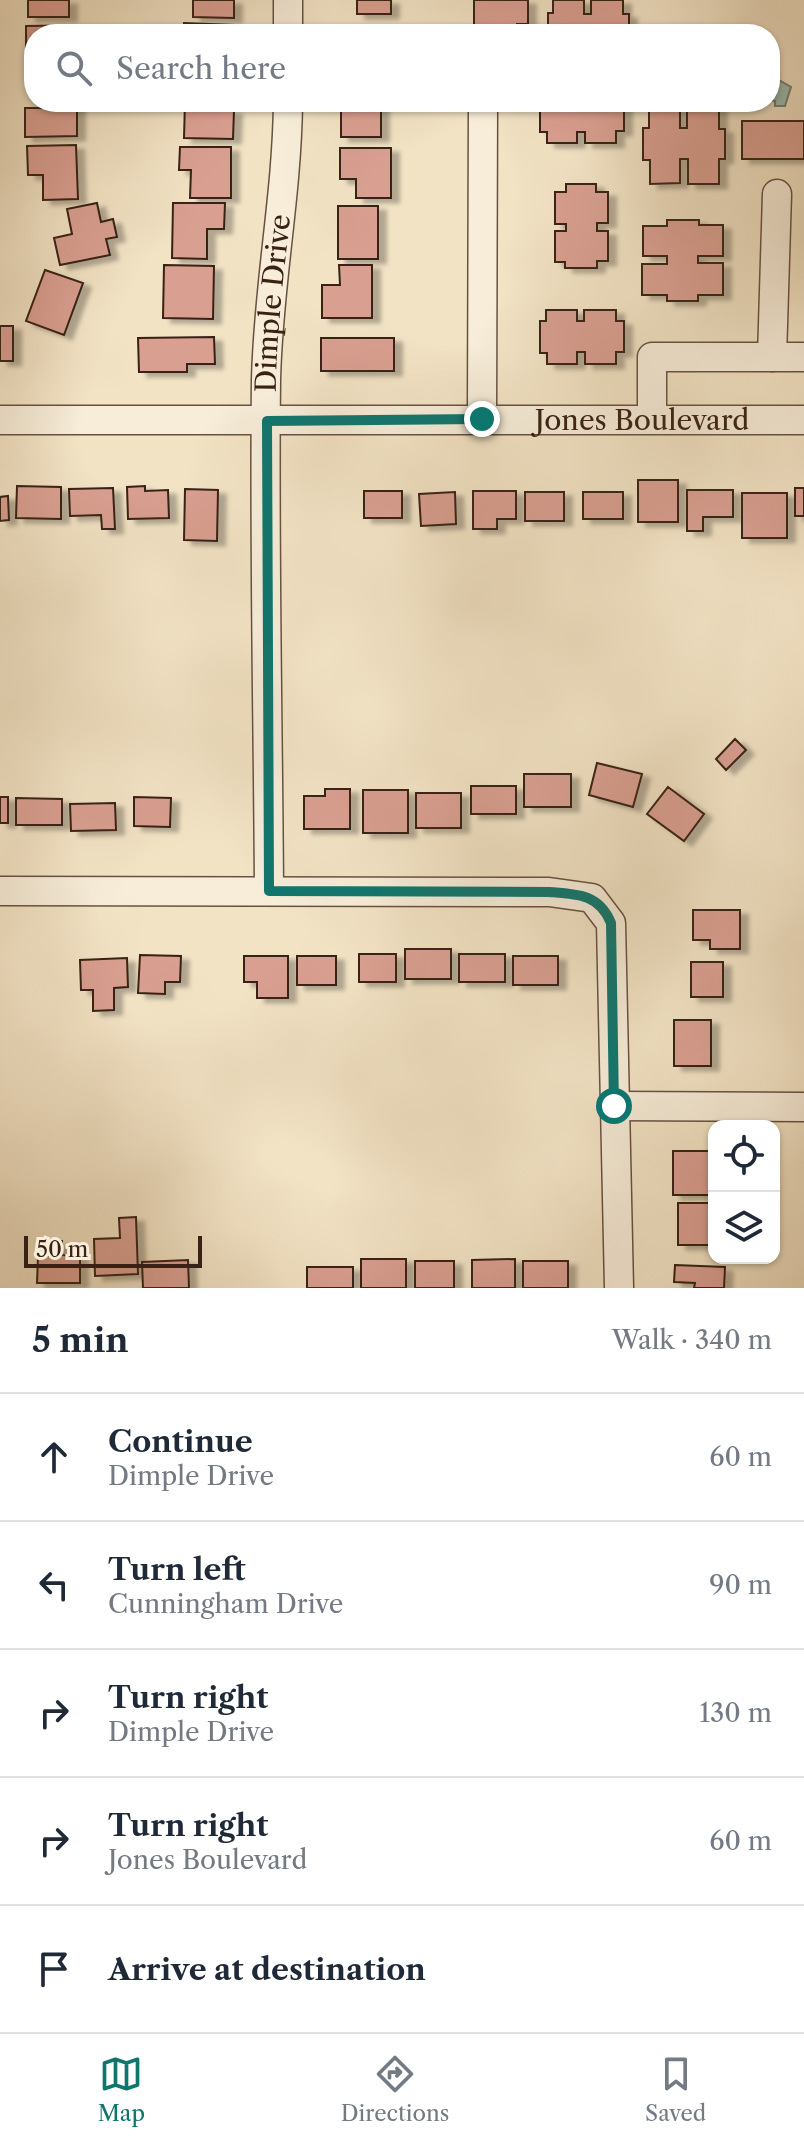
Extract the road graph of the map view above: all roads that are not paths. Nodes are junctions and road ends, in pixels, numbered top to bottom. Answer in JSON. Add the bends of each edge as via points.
{"nodes":[{"id":1,"x":288,"y":0,"type":"edge"},
{"id":2,"x":288,"y":24,"type":"edge"},
{"id":3,"x":288,"y":112,"type":"edge"},
{"id":4,"x":483,"y":112,"type":"edge"},
{"id":5,"x":777,"y":194,"type":"dead end"},
{"id":6,"x":772,"y":357,"type":"junction"},
{"id":7,"x":804,"y":357,"type":"edge"},
{"id":8,"x":482,"y":419,"type":"junction"},
{"id":9,"x":652,"y":419,"type":"junction"},
{"id":10,"x":0,"y":420,"type":"edge"},
{"id":11,"x":804,"y":420,"type":"edge"},
{"id":12,"x":267,"y":421,"type":"junction"},
{"id":13,"x":0,"y":891,"type":"edge"},
{"id":14,"x":269,"y":891,"type":"junction"},
{"id":15,"x":614,"y":1106,"type":"junction"},
{"id":16,"x":804,"y":1107,"type":"edge"},
{"id":17,"x":619,"y":1288,"type":"edge"}],
"edges":[{"from":1,"to":2,"type":"street"},
{"from":3,"to":12,"type":"street","name":"Dimple Drive","via":[[287,171],[269,320]]},
{"from":4,"to":8,"type":"street"},
{"from":5,"to":6,"type":"street"},
{"from":6,"to":7,"type":"street"},
{"from":6,"to":9,"type":"street","via":[[652,357]]},
{"from":8,"to":9,"type":"street","name":"Jones Boulevard"},
{"from":8,"to":12,"type":"street","name":"Jones Boulevard"},
{"from":9,"to":11,"type":"street","name":"Jones Boulevard"},
{"from":10,"to":12,"type":"street","name":"Jones Boulevard"},
{"from":12,"to":14,"type":"street","name":"Dimple Drive"},
{"from":13,"to":14,"type":"street"},
{"from":14,"to":15,"type":"street","via":[[549,892],[592,898],[611,923]]},
{"from":15,"to":16,"type":"street"},
{"from":15,"to":17,"type":"street"}]}
